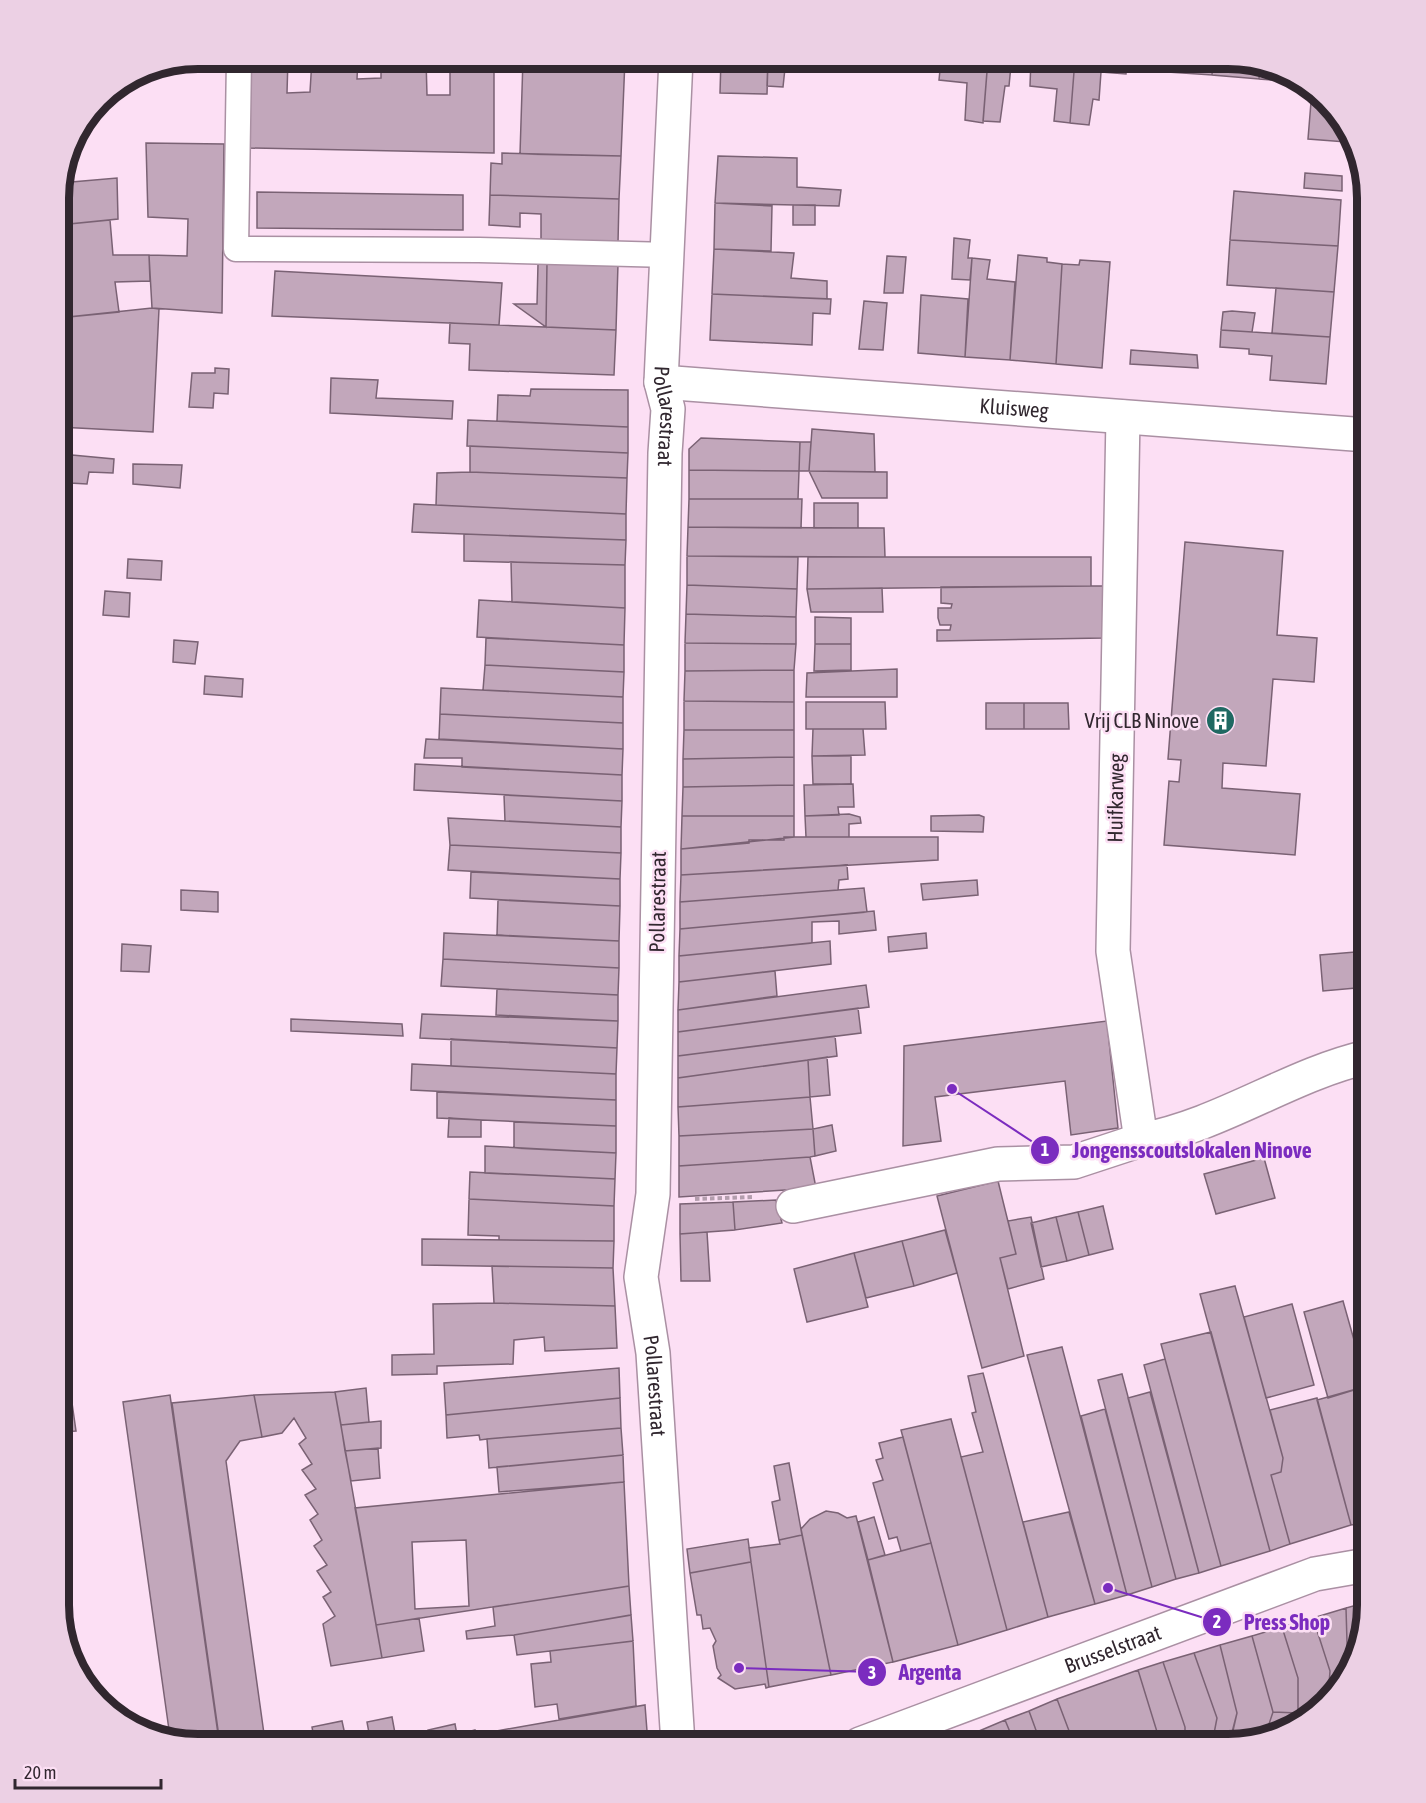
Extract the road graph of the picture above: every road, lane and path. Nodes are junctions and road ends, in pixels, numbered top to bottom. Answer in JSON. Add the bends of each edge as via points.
{"nodes":[{"id":1,"x":239,"y":69,"type":"edge"},
{"id":2,"x":676,"y":69,"type":"edge"},
{"id":3,"x":669,"y":255,"type":"junction"},
{"id":4,"x":661,"y":382,"type":"junction"},
{"id":5,"x":1123,"y":417,"type":"junction"},
{"id":6,"x":1357,"y":434,"type":"edge"},
{"id":7,"x":1357,"y":1060,"type":"edge"},
{"id":8,"x":1141,"y":1140,"type":"junction"},
{"id":9,"x":653,"y":1194,"type":"junction"},
{"id":10,"x":793,"y":1206,"type":"joint"},
{"id":11,"x":1357,"y":1567,"type":"edge"},
{"id":12,"x":677,"y":1734,"type":"edge"},
{"id":13,"x":887,"y":1734,"type":"edge"}],
"edges":[{"from":1,"to":3,"type":"lane","via":[[236,249]]},
{"from":2,"to":3,"type":"street","name":"Pollarestraat"},
{"from":3,"to":4,"type":"street","name":"Pollarestraat"},
{"from":4,"to":5,"type":"street","name":"Kluisweg"},
{"from":4,"to":9,"type":"street","name":"Pollarestraat","via":[[668,409]]},
{"from":5,"to":6,"type":"street","name":"Kluisweg"},
{"from":5,"to":8,"type":"street","name":"Huifkarweg","via":[[1113,951]]},
{"from":7,"to":8,"type":"street","via":[[1233,1112]]},
{"from":8,"to":10,"type":"street","via":[[1074,1162],[998,1164]]},
{"from":9,"to":10,"type":"path","via":[[675,1200],[782,1196]]},
{"from":9,"to":12,"type":"street","name":"Pollarestraat","via":[[641,1277],[653,1353]]},
{"from":11,"to":13,"type":"street","name":"Brusselstraat","via":[[1315,1574]]}]}
